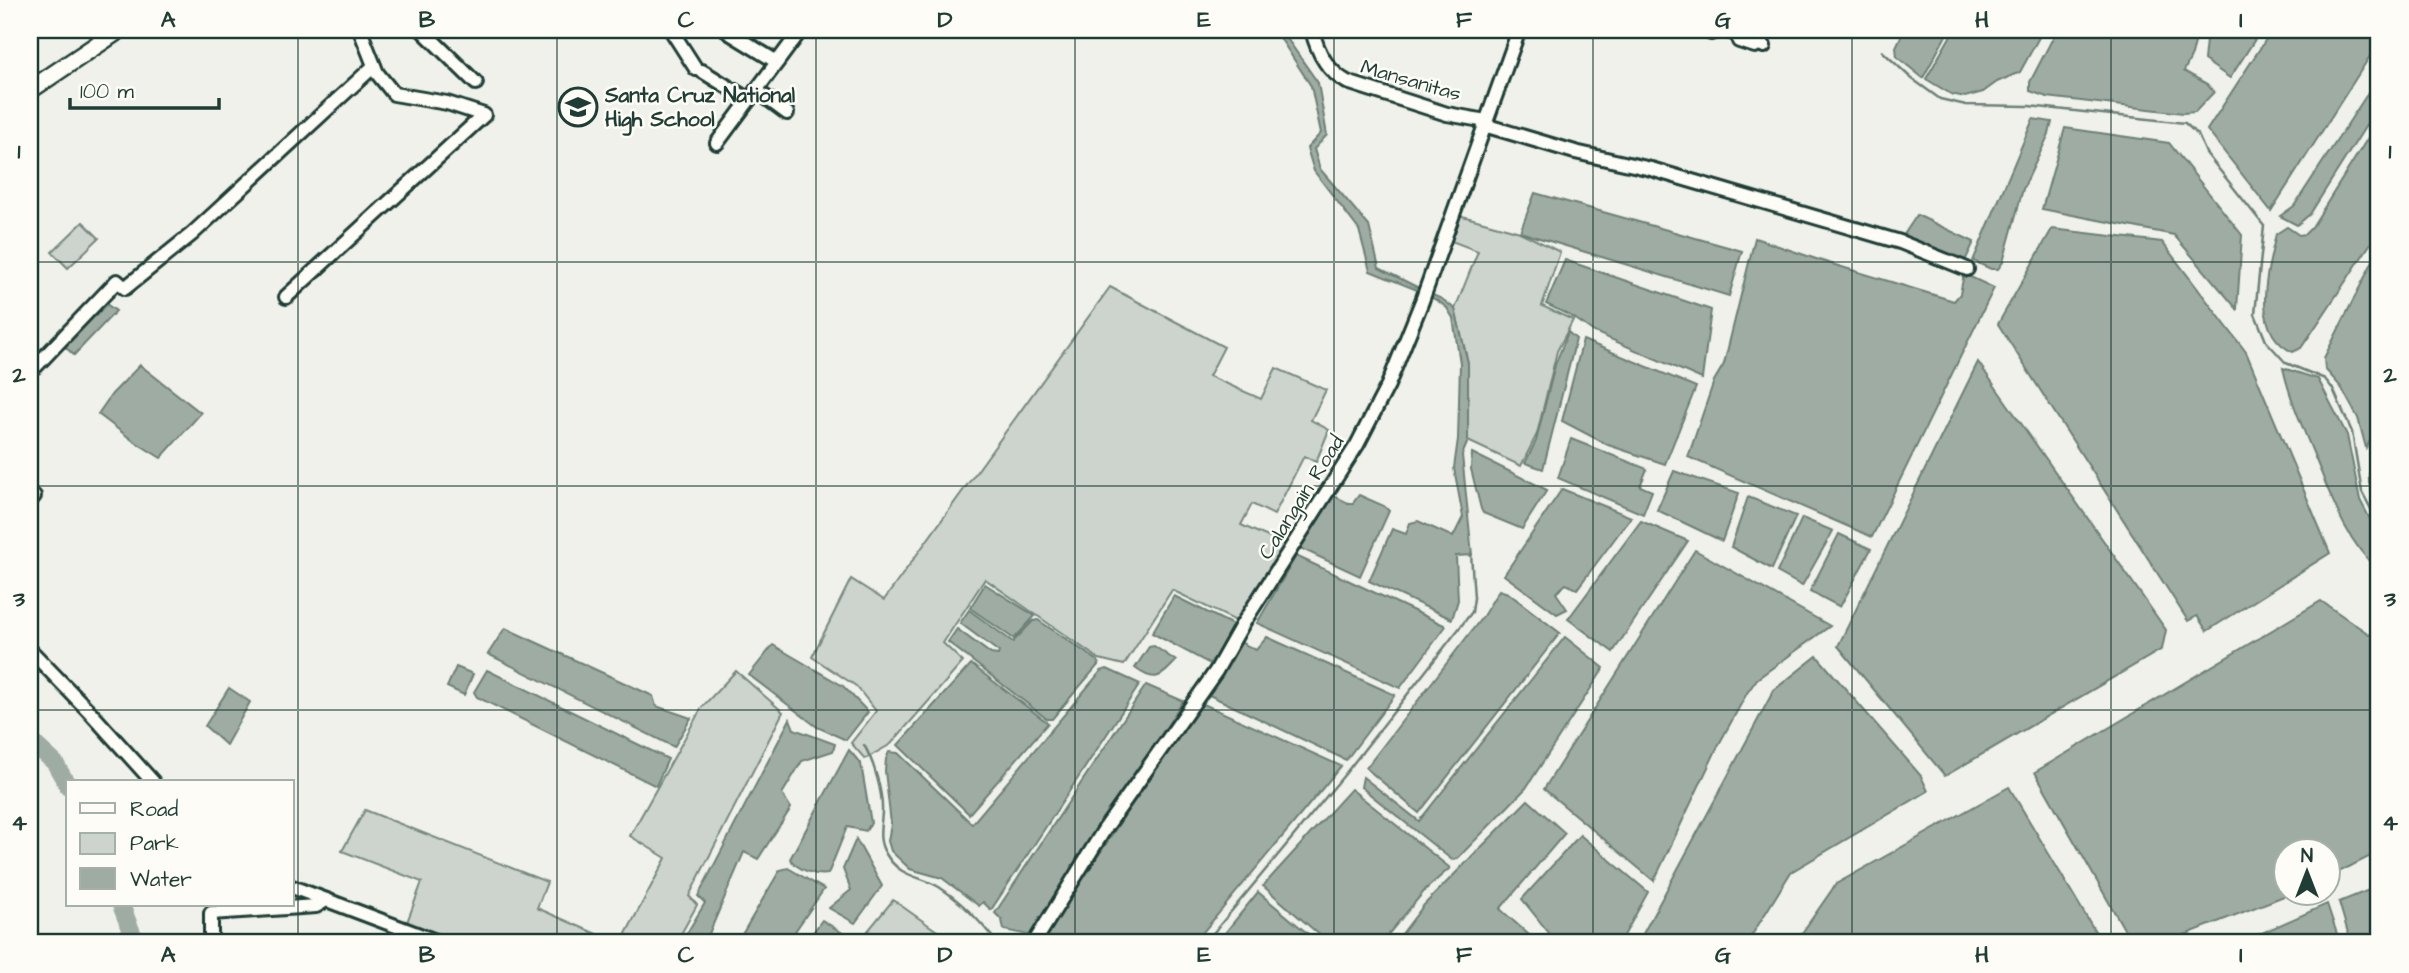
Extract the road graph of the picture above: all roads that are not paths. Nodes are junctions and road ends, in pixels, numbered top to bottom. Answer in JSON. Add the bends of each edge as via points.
{"nodes":[{"id":1,"x":119,"y":30,"type":"edge"},
{"id":2,"x":360,"y":30,"type":"edge"},
{"id":3,"x":422,"y":30,"type":"edge"},
{"id":4,"x":671,"y":30,"type":"edge"},
{"id":5,"x":801,"y":30,"type":"edge"},
{"id":6,"x":1312,"y":30,"type":"edge"},
{"id":7,"x":1519,"y":30,"type":"edge"},
{"id":8,"x":1725,"y":30,"type":"edge"},
{"id":9,"x":728,"y":32,"type":"dead end"},
{"id":10,"x":1764,"y":46,"type":"dead end"},
{"id":11,"x":777,"y":62,"type":"junction"},
{"id":12,"x":374,"y":66,"type":"junction"},
{"id":13,"x":476,"y":83,"type":"dead end"},
{"id":14,"x":30,"y":90,"type":"edge"},
{"id":15,"x":753,"y":95,"type":"junction"},
{"id":16,"x":787,"y":113,"type":"dead end"},
{"id":17,"x":1485,"y":123,"type":"junction"},
{"id":18,"x":717,"y":143,"type":"dead end"},
{"id":19,"x":1967,"y":270,"type":"dead end"},
{"id":20,"x":286,"y":297,"type":"dead end"},
{"id":21,"x":30,"y":361,"type":"edge"},
{"id":22,"x":30,"y":650,"type":"edge"},
{"id":23,"x":151,"y":780,"type":"edge"},
{"id":24,"x":294,"y":888,"type":"edge"},
{"id":25,"x":326,"y":900,"type":"junction"},
{"id":26,"x":214,"y":909,"type":"edge"},
{"id":27,"x":1035,"y":941,"type":"edge"},
{"id":28,"x":211,"y":943,"type":"edge"},
{"id":29,"x":441,"y":943,"type":"edge"}],
"edges":[{"from":1,"to":14,"type":"main road"},
{"from":2,"to":12,"type":"street"},
{"from":3,"to":13,"type":"street"},
{"from":4,"to":15,"type":"street","via":[[699,70]]},
{"from":5,"to":11,"type":"street"},
{"from":6,"to":17,"type":"street","name":"Mansanitas","via":[[1328,66],[1347,82]]},
{"from":7,"to":17,"type":"street","name":"Calangain Road"},
{"from":8,"to":10,"type":"street","via":[[1740,36],[1739,41]]},
{"from":9,"to":11,"type":"street"},
{"from":11,"to":15,"type":"street"},
{"from":12,"to":20,"type":"street","via":[[394,94],[484,115]]},
{"from":12,"to":21,"type":"street","via":[[192,234],[125,288],[117,281],[36,366]]},
{"from":15,"to":16,"type":"street"},
{"from":15,"to":18,"type":"street"},
{"from":17,"to":19,"type":"street","name":"Mansanitas","via":[[1900,242]]},
{"from":17,"to":27,"type":"street","name":"Calangain Road","via":[[1388,385],[1357,445],[1216,671],[1104,830]]},
{"from":22,"to":23,"type":"street"},
{"from":24,"to":25,"type":"street"},
{"from":25,"to":26,"type":"street","via":[[316,906]]},
{"from":25,"to":29,"type":"street"},
{"from":26,"to":28,"type":"street"}]}
